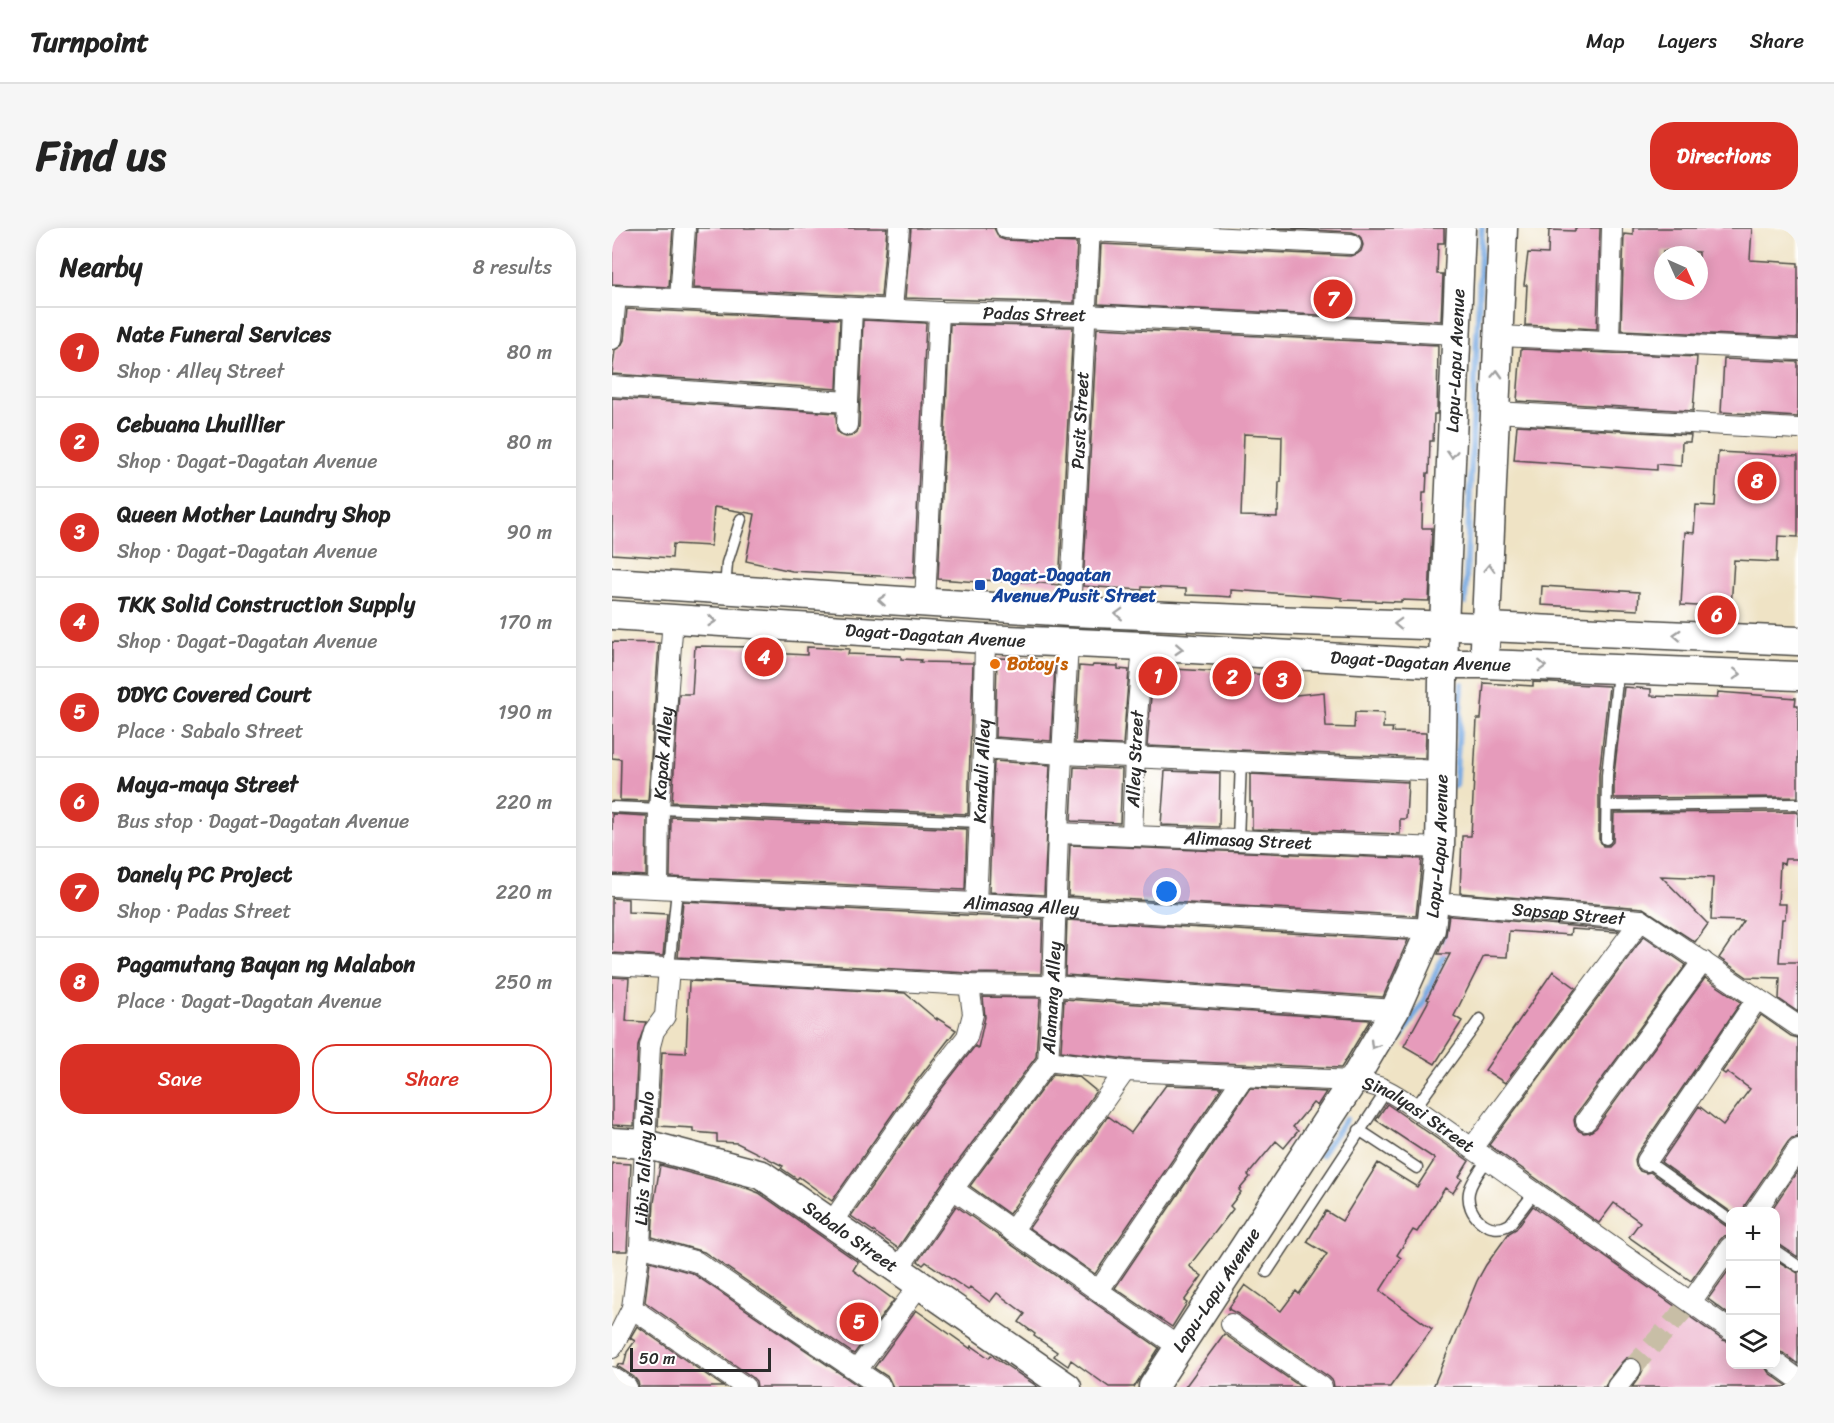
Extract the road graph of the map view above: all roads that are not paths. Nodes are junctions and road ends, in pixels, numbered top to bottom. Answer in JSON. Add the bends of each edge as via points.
{"nodes":[{"id":1,"x":685,"y":228,"type":"edge"},
{"id":2,"x":899,"y":228,"type":"edge"},
{"id":3,"x":1006,"y":228,"type":"edge"},
{"id":4,"x":1461,"y":228,"type":"edge"},
{"id":5,"x":1503,"y":228,"type":"edge"},
{"id":6,"x":1612,"y":228,"type":"edge"},
{"id":7,"x":1090,"y":229,"type":"edge"},
{"id":8,"x":1048,"y":230,"type":"edge"},
{"id":9,"x":1351,"y":244,"type":"dead end"},
{"id":10,"x":614,"y":296,"type":"edge"},
{"id":11,"x":680,"y":299,"type":"junction"},
{"id":12,"x":852,"y":308,"type":"junction"},
{"id":13,"x":892,"y":309,"type":"junction"},
{"id":14,"x":939,"y":312,"type":"junction"},
{"id":15,"x":1085,"y":315,"type":"junction"},
{"id":16,"x":1457,"y":333,"type":"junction"},
{"id":17,"x":1498,"y":336,"type":"junction"},
{"id":18,"x":612,"y":339,"type":"edge"},
{"id":19,"x":1609,"y":340,"type":"junction"},
{"id":20,"x":1798,"y":350,"type":"edge"},
{"id":21,"x":612,"y":386,"type":"edge"},
{"id":22,"x":848,"y":402,"type":"junction"},
{"id":23,"x":1495,"y":412,"type":"junction"},
{"id":24,"x":847,"y":425,"type":"dead end"},
{"id":25,"x":1798,"y":429,"type":"edge"},
{"id":26,"x":741,"y":519,"type":"dead end"},
{"id":27,"x":612,"y":582,"type":"edge"},
{"id":28,"x":724,"y":590,"type":"junction"},
{"id":29,"x":925,"y":603,"type":"junction"},
{"id":30,"x":1070,"y":612,"type":"junction"},
{"id":31,"x":612,"y":615,"type":"edge"},
{"id":32,"x":673,"y":618,"type":"junction"},
{"id":33,"x":1444,"y":626,"type":"junction"},
{"id":34,"x":1486,"y":627,"type":"junction"},
{"id":35,"x":985,"y":639,"type":"junction"},
{"id":36,"x":1798,"y":641,"type":"edge"},
{"id":37,"x":1068,"y":643,"type":"junction"},
{"id":38,"x":1143,"y":646,"type":"junction"},
{"id":39,"x":1444,"y":664,"type":"junction"},
{"id":40,"x":1484,"y":664,"type":"junction"},
{"id":41,"x":1618,"y":669,"type":"junction"},
{"id":42,"x":1798,"y":676,"type":"edge"},
{"id":43,"x":983,"y":748,"type":"junction"},
{"id":44,"x":1062,"y":754,"type":"junction"},
{"id":45,"x":1135,"y":758,"type":"junction"},
{"id":46,"x":1241,"y":761,"type":"junction"},
{"id":47,"x":1440,"y":771,"type":"junction"},
{"id":48,"x":1798,"y":804,"type":"edge"},
{"id":49,"x":1607,"y":806,"type":"junction"},
{"id":50,"x":612,"y":807,"type":"edge"},
{"id":51,"x":659,"y":809,"type":"junction"},
{"id":52,"x":980,"y":822,"type":"junction"},
{"id":53,"x":1058,"y":833,"type":"junction"},
{"id":54,"x":1132,"y":835,"type":"junction"},
{"id":55,"x":1606,"y":839,"type":"dead end"},
{"id":56,"x":1238,"y":840,"type":"junction"},
{"id":57,"x":1440,"y":848,"type":"junction"},
{"id":58,"x":612,"y":886,"type":"edge"},
{"id":59,"x":667,"y":889,"type":"junction"},
{"id":60,"x":976,"y":903,"type":"junction"},
{"id":61,"x":1452,"y":904,"type":"dead end"},
{"id":62,"x":1054,"y":909,"type":"junction"},
{"id":63,"x":1641,"y":920,"type":"junction"},
{"id":64,"x":1431,"y":929,"type":"junction"},
{"id":65,"x":1703,"y":961,"type":"junction"},
{"id":66,"x":612,"y":965,"type":"edge"},
{"id":67,"x":669,"y":968,"type":"junction"},
{"id":68,"x":969,"y":985,"type":"junction"},
{"id":69,"x":1053,"y":987,"type":"junction"},
{"id":70,"x":1756,"y":999,"type":"junction"},
{"id":71,"x":1395,"y":1010,"type":"junction"},
{"id":72,"x":1480,"y":1018,"type":"dead end"},
{"id":73,"x":1798,"y":1026,"type":"edge"},
{"id":74,"x":1048,"y":1060,"type":"junction"},
{"id":75,"x":1125,"y":1071,"type":"junction"},
{"id":76,"x":1244,"y":1076,"type":"junction"},
{"id":77,"x":1353,"y":1081,"type":"junction"},
{"id":78,"x":1387,"y":1090,"type":"junction"},
{"id":79,"x":1415,"y":1108,"type":"junction"},
{"id":80,"x":1586,"y":1121,"type":"dead end"},
{"id":81,"x":1359,"y":1130,"type":"junction"},
{"id":82,"x":612,"y":1142,"type":"edge"},
{"id":83,"x":645,"y":1144,"type":"junction"},
{"id":84,"x":1472,"y":1148,"type":"junction"},
{"id":85,"x":1798,"y":1149,"type":"edge"},
{"id":86,"x":1488,"y":1160,"type":"junction"},
{"id":87,"x":1647,"y":1161,"type":"joint"},
{"id":88,"x":1418,"y":1168,"type":"dead end"},
{"id":89,"x":953,"y":1189,"type":"junction"},
{"id":90,"x":1534,"y":1193,"type":"junction"},
{"id":91,"x":1758,"y":1207,"type":"edge"},
{"id":92,"x":1726,"y":1216,"type":"edge"},
{"id":93,"x":832,"y":1222,"type":"junction"},
{"id":94,"x":1012,"y":1231,"type":"junction"},
{"id":95,"x":640,"y":1246,"type":"junction"},
{"id":96,"x":1726,"y":1254,"type":"edge"},
{"id":97,"x":1780,"y":1254,"type":"edge"},
{"id":98,"x":1798,"y":1266,"type":"edge"},
{"id":99,"x":1267,"y":1272,"type":"dead end"},
{"id":100,"x":909,"y":1276,"type":"junction"},
{"id":101,"x":1099,"y":1290,"type":"junction"},
{"id":102,"x":1692,"y":1302,"type":"junction"},
{"id":103,"x":632,"y":1308,"type":"junction"},
{"id":104,"x":1231,"y":1324,"type":"dead end"},
{"id":105,"x":1726,"y":1326,"type":"edge"},
{"id":106,"x":612,"y":1348,"type":"edge"},
{"id":107,"x":1180,"y":1348,"type":"junction"},
{"id":108,"x":1780,"y":1365,"type":"edge"},
{"id":109,"x":1631,"y":1369,"type":"tunnel mouth"},
{"id":110,"x":857,"y":1371,"type":"junction"},
{"id":111,"x":612,"y":1377,"type":"edge"},
{"id":112,"x":1798,"y":1379,"type":"edge"},
{"id":113,"x":1061,"y":1386,"type":"edge"},
{"id":114,"x":627,"y":1387,"type":"edge"},
{"id":115,"x":745,"y":1387,"type":"edge"},
{"id":116,"x":881,"y":1387,"type":"edge"},
{"id":117,"x":1153,"y":1387,"type":"edge"},
{"id":118,"x":1322,"y":1387,"type":"edge"},
{"id":119,"x":1617,"y":1387,"type":"edge"}],
"edges":[{"from":1,"to":11,"type":"street"},
{"from":2,"to":13,"type":"street"},
{"from":3,"to":8,"type":"street"},
{"from":4,"to":16,"type":"main road","name":"Lapu-Lapu Avenue"},
{"from":5,"to":17,"type":"main road"},
{"from":6,"to":19,"type":"street"},
{"from":7,"to":8,"type":"street"},
{"from":7,"to":9,"type":"street"},
{"from":7,"to":15,"type":"street","name":"Pusit Street"},
{"from":10,"to":11,"type":"street","name":"Padas Street"},
{"from":10,"to":18,"type":"street"},
{"from":11,"to":12,"type":"street","name":"Padas Street"},
{"from":12,"to":13,"type":"street","name":"Padas Street"},
{"from":12,"to":22,"type":"street"},
{"from":13,"to":14,"type":"street","name":"Padas Street"},
{"from":14,"to":15,"type":"street","name":"Padas Street"},
{"from":14,"to":29,"type":"street"},
{"from":15,"to":16,"type":"street","name":"Padas Street"},
{"from":15,"to":30,"type":"street","name":"Pusit Street"},
{"from":16,"to":33,"type":"main road","name":"Lapu-Lapu Avenue","one_way":true},
{"from":17,"to":19,"type":"street"},
{"from":23,"to":17,"type":"main road","one_way":true},
{"from":19,"to":20,"type":"street"},
{"from":21,"to":22,"type":"street"},
{"from":22,"to":24,"type":"street"},
{"from":23,"to":25,"type":"street"},
{"from":34,"to":23,"type":"main road","one_way":true},
{"from":26,"to":28,"type":"lane","via":[[727,563]]},
{"from":27,"to":28,"type":"main road","name":"Dagat-Dagatan Avenue"},
{"from":29,"to":28,"type":"main road","name":"Dagat-Dagatan Avenue","one_way":true},
{"from":29,"to":30,"type":"main road","name":"Dagat-Dagatan Avenue"},
{"from":33,"to":30,"type":"main road","name":"Dagat-Dagatan Avenue","one_way":true},
{"from":31,"to":32,"type":"main road","name":"Dagat-Dagatan Avenue"},
{"from":32,"to":35,"type":"main road","name":"Dagat-Dagatan Avenue","one_way":true},
{"from":32,"to":51,"type":"street","name":"Kapak Alley"},
{"from":33,"to":34,"type":"main road","name":"Dagat-Dagatan Avenue"},
{"from":33,"to":39,"type":"main road","name":"Lapu-Lapu Avenue"},
{"from":36,"to":34,"type":"main road","name":"Dagat-Dagatan Avenue","one_way":true},
{"from":34,"to":40,"type":"main road"},
{"from":35,"to":37,"type":"main road","name":"Dagat-Dagatan Avenue"},
{"from":35,"to":43,"type":"street","name":"Kanduli Alley"},
{"from":37,"to":38,"type":"main road","name":"Dagat-Dagatan Avenue"},
{"from":37,"to":44,"type":"street","name":"Alamang Alley"},
{"from":38,"to":39,"type":"main road","name":"Dagat-Dagatan Avenue","one_way":true},
{"from":38,"to":45,"type":"street","name":"Alley Street"},
{"from":39,"to":40,"type":"main road","name":"Dagat-Dagatan Avenue"},
{"from":39,"to":47,"type":"main road","name":"Lapu-Lapu Avenue"},
{"from":40,"to":41,"type":"main road","name":"Dagat-Dagatan Avenue","one_way":true},
{"from":41,"to":42,"type":"main road","name":"Dagat-Dagatan Avenue","one_way":true},
{"from":41,"to":49,"type":"lane"},
{"from":43,"to":44,"type":"street"},
{"from":43,"to":52,"type":"street","name":"Kanduli Alley"},
{"from":44,"to":45,"type":"street"},
{"from":44,"to":53,"type":"street","name":"Alamang Alley"},
{"from":45,"to":46,"type":"street"},
{"from":45,"to":54,"type":"street","name":"Alley Street"},
{"from":46,"to":47,"type":"street"},
{"from":46,"to":56,"type":"lane"},
{"from":47,"to":57,"type":"main road","name":"Lapu-Lapu Avenue"},
{"from":48,"to":49,"type":"lane"},
{"from":49,"to":55,"type":"lane"},
{"from":50,"to":51,"type":"lane"},
{"from":51,"to":52,"type":"lane"},
{"from":51,"to":59,"type":"street","name":"Kapak Alley"},
{"from":52,"to":60,"type":"street","name":"Kanduli Alley"},
{"from":53,"to":54,"type":"street","name":"Alimasag Street"},
{"from":53,"to":62,"type":"street","name":"Alamang Alley"},
{"from":54,"to":56,"type":"street","name":"Alimasag Street"},
{"from":56,"to":57,"type":"street","name":"Alimasag Street"},
{"from":57,"to":64,"type":"main road","name":"Lapu-Lapu Avenue"},
{"from":58,"to":59,"type":"street","name":"Alimasag Alley"},
{"from":59,"to":60,"type":"street","name":"Alimasag Alley"},
{"from":59,"to":67,"type":"lane"},
{"from":60,"to":62,"type":"street","name":"Alimasag Alley"},
{"from":61,"to":63,"type":"street","name":"Sapsap Street"},
{"from":62,"to":64,"type":"street","name":"Alimasag Alley"},
{"from":62,"to":69,"type":"street","name":"Alamang Alley"},
{"from":63,"to":65,"type":"street","name":"Sapsap Street"},
{"from":63,"to":84,"type":"street"},
{"from":64,"to":71,"type":"main road","name":"Lapu-Lapu Avenue"},
{"from":65,"to":70,"type":"street","name":"Sapsap Street"},
{"from":65,"to":80,"type":"street"},
{"from":66,"to":67,"type":"street"},
{"from":67,"to":68,"type":"street"},
{"from":67,"to":83,"type":"street","name":"Libis Talisay Dulo","via":[[665,1016],[654,1031],[650,1046]]},
{"from":68,"to":69,"type":"street"},
{"from":68,"to":93,"type":"street","via":[[973,1014],[968,1037],[915,1103]]},
{"from":69,"to":71,"type":"street"},
{"from":69,"to":74,"type":"street","name":"Alamang Alley"},
{"from":70,"to":73,"type":"street","name":"Sapsap Street"},
{"from":70,"to":87,"type":"street"},
{"from":71,"to":77,"type":"main road","name":"Lapu-Lapu Avenue","one_way":true},
{"from":72,"to":79,"type":"lane"},
{"from":74,"to":75,"type":"street","name":"Sinalyasi Street"},
{"from":74,"to":89,"type":"street","name":"Alamang Alley"},
{"from":75,"to":76,"type":"street","name":"Sinalyasi Street"},
{"from":75,"to":94,"type":"street"},
{"from":76,"to":77,"type":"street","name":"Sinalyasi Street"},
{"from":76,"to":101,"type":"street"},
{"from":77,"to":78,"type":"street","name":"Sinalyasi Street"},
{"from":77,"to":107,"type":"main road","name":"Lapu-Lapu Avenue"},
{"from":78,"to":79,"type":"street","name":"Sinalyasi Street"},
{"from":78,"to":81,"type":"lane"},
{"from":79,"to":84,"type":"street","name":"Sinalyasi Street"},
{"from":81,"to":88,"type":"lane"},
{"from":81,"to":99,"type":"lane"},
{"from":82,"to":83,"type":"main road","name":"Sabalo Street"},
{"from":83,"to":93,"type":"main road","name":"Sabalo Street","via":[[762,1175]]},
{"from":83,"to":95,"type":"street","name":"Libis Talisay Dulo"},
{"from":84,"to":86,"type":"street","name":"Sinalyasi Street"},
{"from":85,"to":91,"type":"street"},
{"from":86,"to":90,"type":"street","name":"Sinalyasi Street"},
{"from":86,"to":90,"type":"lane","via":[[1469,1189],[1468,1201],[1475,1217],[1488,1227],[1496,1229],[1510,1224]]},
{"from":87,"to":92,"type":"lane"},
{"from":89,"to":94,"type":"street"},
{"from":89,"to":100,"type":"street","name":"Alamang Alley"},
{"from":90,"to":102,"type":"street","name":"Sinalyasi Street"},
{"from":93,"to":100,"type":"main road","name":"Sabalo Street"},
{"from":94,"to":101,"type":"street"},
{"from":95,"to":103,"type":"street","name":"Libis Talisay Dulo"},
{"from":95,"to":110,"type":"street","via":[[697,1262]]},
{"from":96,"to":102,"type":"street"},
{"from":97,"to":98,"type":"lane"},
{"from":100,"to":110,"type":"street","name":"Alamang Alley"},
{"from":100,"to":113,"type":"main road","name":"Sabalo Street"},
{"from":101,"to":107,"type":"street"},
{"from":102,"to":105,"type":"street","name":"Sinalyasi Street"},
{"from":103,"to":106,"type":"street","name":"Libis Talisay Dulo"},
{"from":103,"to":115,"type":"street"},
{"from":104,"to":118,"type":"street"},
{"from":107,"to":117,"type":"main road","name":"Lapu-Lapu Avenue"},
{"from":108,"to":112,"type":"street"},
{"from":109,"to":119,"type":"street"},
{"from":110,"to":116,"type":"street"},
{"from":111,"to":114,"type":"street"}]}
